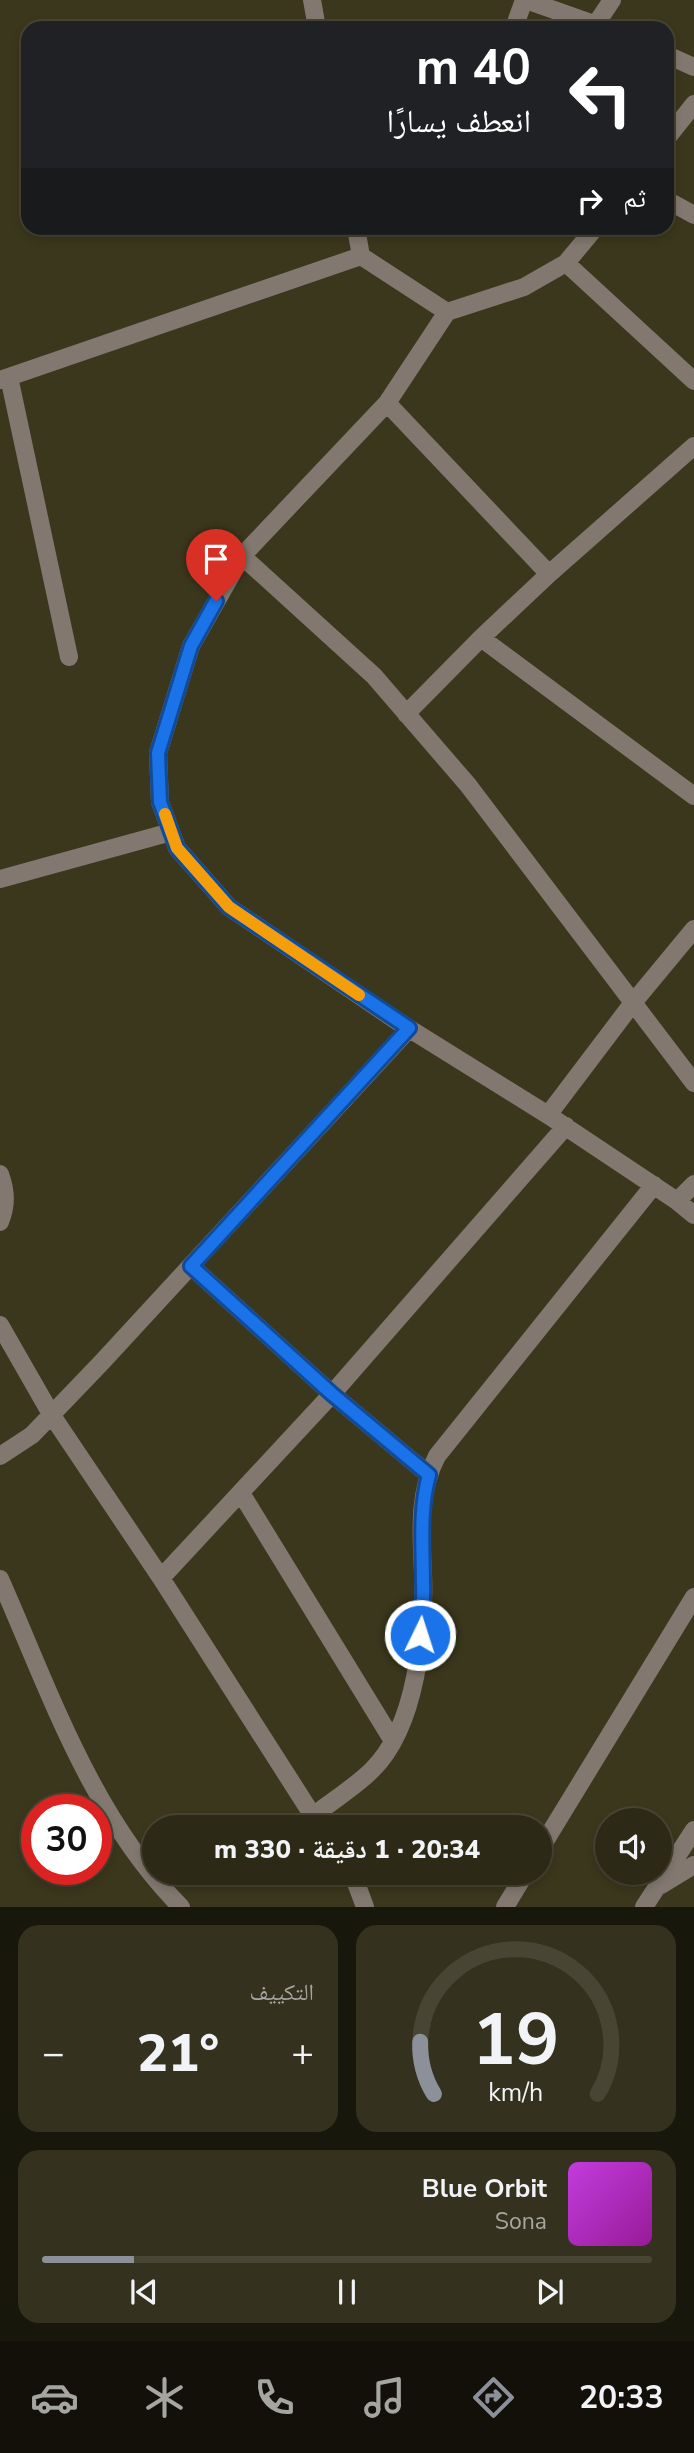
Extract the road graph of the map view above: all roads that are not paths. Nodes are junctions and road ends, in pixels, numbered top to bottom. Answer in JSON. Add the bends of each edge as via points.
{"nodes":[{"id":1,"x":312,"y":0,"type":"edge"},
{"id":2,"x":525,"y":0,"type":"edge"},
{"id":3,"x":612,"y":0,"type":"edge"},
{"id":4,"x":316,"y":21,"type":"edge"},
{"id":5,"x":517,"y":21,"type":"edge"},
{"id":6,"x":586,"y":21,"type":"edge"},
{"id":7,"x":603,"y":21,"type":"edge"},
{"id":8,"x":674,"y":58,"type":"edge"},
{"id":9,"x":694,"y":67,"type":"edge"},
{"id":10,"x":694,"y":104,"type":"edge"},
{"id":11,"x":674,"y":129,"type":"edge"},
{"id":12,"x":674,"y":204,"type":"edge"},
{"id":13,"x":694,"y":215,"type":"edge"},
{"id":14,"x":357,"y":235,"type":"edge"},
{"id":15,"x":589,"y":235,"type":"edge"},
{"id":16,"x":361,"y":256,"type":"junction"},
{"id":17,"x":566,"y":263,"type":"junction"},
{"id":18,"x":447,"y":312,"type":"junction"},
{"id":19,"x":5,"y":378,"type":"edge"},
{"id":20,"x":694,"y":380,"type":"edge"},
{"id":21,"x":387,"y":403,"type":"junction"},
{"id":22,"x":694,"y":446,"type":"edge"},
{"id":23,"x":242,"y":556,"type":"junction"},
{"id":24,"x":549,"y":574,"type":"junction"},
{"id":25,"x":481,"y":638,"type":"junction"},
{"id":26,"x":69,"y":657,"type":"dead end"},
{"id":27,"x":407,"y":714,"type":"junction"},
{"id":28,"x":694,"y":796,"type":"edge"},
{"id":29,"x":171,"y":832,"type":"junction"},
{"id":30,"x":0,"y":879,"type":"edge"},
{"id":31,"x":694,"y":929,"type":"edge"},
{"id":32,"x":632,"y":1004,"type":"junction"},
{"id":33,"x":409,"y":1028,"type":"junction"},
{"id":34,"x":694,"y":1083,"type":"edge"},
{"id":35,"x":548,"y":1115,"type":"junction"},
{"id":36,"x":566,"y":1126,"type":"junction"},
{"id":37,"x":0,"y":1174,"type":"edge"},
{"id":38,"x":694,"y":1184,"type":"edge"},
{"id":39,"x":653,"y":1185,"type":"junction"},
{"id":40,"x":677,"y":1201,"type":"junction"},
{"id":41,"x":694,"y":1215,"type":"edge"},
{"id":42,"x":0,"y":1222,"type":"edge"},
{"id":43,"x":191,"y":1266,"type":"junction"},
{"id":44,"x":0,"y":1325,"type":"edge"},
{"id":45,"x":332,"y":1394,"type":"junction"},
{"id":46,"x":51,"y":1414,"type":"junction"},
{"id":47,"x":0,"y":1456,"type":"edge"},
{"id":48,"x":429,"y":1475,"type":"junction"},
{"id":49,"x":241,"y":1493,"type":"junction"},
{"id":50,"x":161,"y":1578,"type":"junction"},
{"id":51,"x":0,"y":1579,"type":"edge"},
{"id":52,"x":694,"y":1597,"type":"edge"},
{"id":53,"x":393,"y":1741,"type":"junction"},
{"id":54,"x":312,"y":1815,"type":"edge"},
{"id":55,"x":323,"y":1815,"type":"edge"},
{"id":56,"x":552,"y":1830,"type":"edge"},
{"id":57,"x":694,"y":1830,"type":"edge"},
{"id":58,"x":694,"y":1865,"type":"edge"},
{"id":59,"x":357,"y":1885,"type":"edge"},
{"id":60,"x":518,"y":1885,"type":"edge"},
{"id":61,"x":655,"y":1889,"type":"junction"},
{"id":62,"x":181,"y":1907,"type":"edge"},
{"id":63,"x":365,"y":1907,"type":"edge"},
{"id":64,"x":505,"y":1907,"type":"edge"},
{"id":65,"x":643,"y":1907,"type":"edge"}],
"edges":[{"from":1,"to":4,"type":"street"},
{"from":2,"to":5,"type":"street"},
{"from":2,"to":6,"type":"street"},
{"from":3,"to":7,"type":"street"},
{"from":8,"to":9,"type":"street"},
{"from":10,"to":11,"type":"street"},
{"from":12,"to":13,"type":"street"},
{"from":14,"to":16,"type":"street"},
{"from":15,"to":17,"type":"street"},
{"from":16,"to":18,"type":"street"},
{"from":16,"to":19,"type":"street"},
{"from":17,"to":18,"type":"street","via":[[524,287]]},
{"from":17,"to":20,"type":"street"},
{"from":18,"to":21,"type":"street"},
{"from":19,"to":26,"type":"street"},
{"from":21,"to":23,"type":"street"},
{"from":21,"to":24,"type":"street"},
{"from":22,"to":24,"type":"street"},
{"from":23,"to":27,"type":"street","via":[[374,676]]},
{"from":23,"to":29,"type":"street","via":[[191,646],[158,753],[160,802]]},
{"from":24,"to":25,"type":"street"},
{"from":25,"to":27,"type":"street"},
{"from":25,"to":28,"type":"street"},
{"from":27,"to":32,"type":"street","via":[[468,785]]},
{"from":29,"to":30,"type":"street"},
{"from":29,"to":33,"type":"street","via":[[177,848],[229,907]]},
{"from":31,"to":32,"type":"street"},
{"from":32,"to":34,"type":"street"},
{"from":32,"to":35,"type":"street"},
{"from":33,"to":35,"type":"street"},
{"from":33,"to":43,"type":"street"},
{"from":35,"to":36,"type":"street"},
{"from":36,"to":39,"type":"street"},
{"from":36,"to":45,"type":"street"},
{"from":37,"to":42,"type":"street","via":[[6,1192]]},
{"from":38,"to":40,"type":"street"},
{"from":39,"to":40,"type":"street"},
{"from":39,"to":48,"type":"street","via":[[437,1457]]},
{"from":40,"to":41,"type":"street"},
{"from":43,"to":45,"type":"street"},
{"from":43,"to":46,"type":"street"},
{"from":44,"to":46,"type":"street"},
{"from":45,"to":48,"type":"street"},
{"from":45,"to":49,"type":"street"},
{"from":46,"to":47,"type":"street","via":[[32,1435]]},
{"from":46,"to":50,"type":"street"},
{"from":48,"to":53,"type":"street","via":[[422,1525],[419,1659]]},
{"from":49,"to":50,"type":"street"},
{"from":49,"to":53,"type":"street"},
{"from":50,"to":54,"type":"street"},
{"from":51,"to":62,"type":"street","via":[[77,1754],[115,1824]]},
{"from":52,"to":56,"type":"street"},
{"from":53,"to":55,"type":"street","via":[[371,1771]]},
{"from":57,"to":61,"type":"street"},
{"from":58,"to":61,"type":"street"},
{"from":59,"to":63,"type":"street"},
{"from":60,"to":64,"type":"street"},
{"from":61,"to":65,"type":"street"}]}
